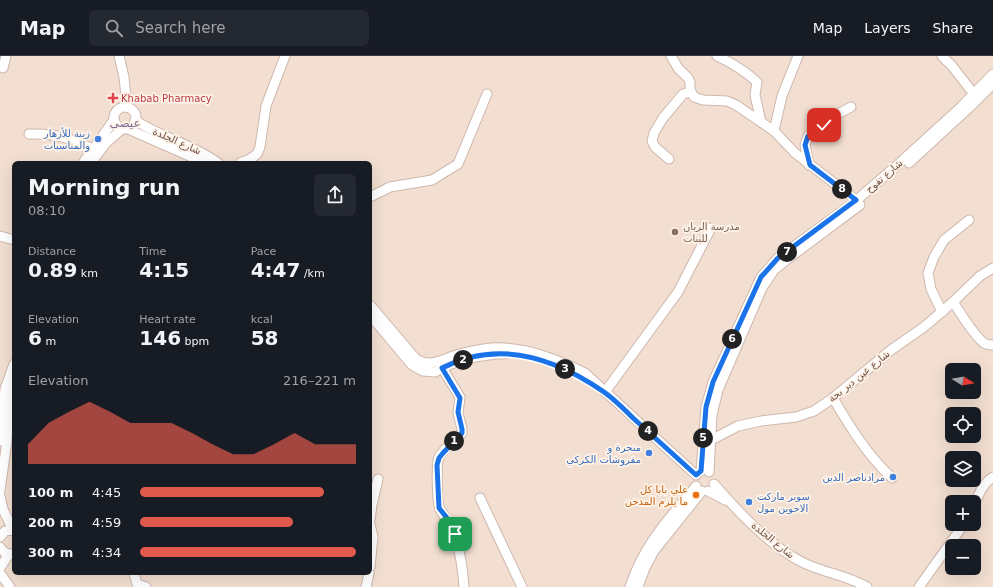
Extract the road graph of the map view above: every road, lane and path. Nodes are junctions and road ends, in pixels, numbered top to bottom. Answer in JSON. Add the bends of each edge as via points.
{"nodes":[{"id":1,"x":6,"y":56,"type":"edge"},
{"id":2,"x":119,"y":56,"type":"edge"},
{"id":3,"x":285,"y":56,"type":"edge"},
{"id":4,"x":671,"y":56,"type":"edge"},
{"id":5,"x":717,"y":56,"type":"edge"},
{"id":6,"x":798,"y":56,"type":"edge"},
{"id":7,"x":942,"y":56,"type":"edge"},
{"id":8,"x":3,"y":68,"type":"dead end"},
{"id":9,"x":993,"y":74,"type":"edge"},
{"id":10,"x":993,"y":84,"type":"edge"},
{"id":11,"x":690,"y":92,"type":"junction"},
{"id":12,"x":488,"y":94,"type":"dead end"},
{"id":13,"x":976,"y":96,"type":"junction"},
{"id":14,"x":127,"y":107,"type":"junction"},
{"id":15,"x":851,"y":107,"type":"dead end"},
{"id":16,"x":114,"y":120,"type":"junction"},
{"id":17,"x":135,"y":120,"type":"junction"},
{"id":18,"x":761,"y":122,"type":"junction"},
{"id":19,"x":125,"y":129,"type":"junction"},
{"id":20,"x":774,"y":131,"type":"junction"},
{"id":21,"x":29,"y":134,"type":"dead end"},
{"id":22,"x":93,"y":149,"type":"junction"},
{"id":23,"x":669,"y":159,"type":"dead end"},
{"id":24,"x":85,"y":161,"type":"edge"},
{"id":25,"x":92,"y":161,"type":"edge"},
{"id":26,"x":200,"y":161,"type":"edge"},
{"id":27,"x":215,"y":161,"type":"edge"},
{"id":28,"x":245,"y":161,"type":"edge"},
{"id":29,"x":810,"y":165,"type":"junction"},
{"id":30,"x":372,"y":196,"type":"edge"},
{"id":31,"x":856,"y":200,"type":"junction"},
{"id":32,"x":969,"y":220,"type":"dead end"},
{"id":33,"x":711,"y":228,"type":"dead end"},
{"id":34,"x":0,"y":236,"type":"edge"},
{"id":35,"x":12,"y":239,"type":"edge"},
{"id":36,"x":993,"y":268,"type":"edge"},
{"id":37,"x":953,"y":302,"type":"junction"},
{"id":38,"x":372,"y":307,"type":"edge"},
{"id":39,"x":942,"y":312,"type":"junction"},
{"id":40,"x":372,"y":317,"type":"edge"},
{"id":41,"x":993,"y":345,"type":"edge"},
{"id":42,"x":440,"y":365,"type":"junction"},
{"id":43,"x":12,"y":368,"type":"edge"},
{"id":44,"x":2,"y":390,"type":"edge"},
{"id":45,"x":605,"y":392,"type":"junction"},
{"id":46,"x":12,"y":396,"type":"edge"},
{"id":47,"x":833,"y":398,"type":"junction"},
{"id":48,"x":707,"y":440,"type":"junction"},
{"id":49,"x":0,"y":441,"type":"edge"},
{"id":50,"x":702,"y":472,"type":"junction"},
{"id":51,"x":993,"y":477,"type":"edge"},
{"id":52,"x":892,"y":478,"type":"dead end"},
{"id":53,"x":378,"y":479,"type":"dead end"},
{"id":54,"x":705,"y":488,"type":"junction"},
{"id":55,"x":0,"y":491,"type":"edge"},
{"id":56,"x":979,"y":495,"type":"edge"},
{"id":57,"x":0,"y":496,"type":"edge"},
{"id":58,"x":480,"y":498,"type":"dead end"},
{"id":59,"x":372,"y":505,"type":"edge"},
{"id":60,"x":0,"y":522,"type":"edge"},
{"id":61,"x":12,"y":528,"type":"edge"},
{"id":62,"x":12,"y":530,"type":"edge"},
{"id":63,"x":959,"y":531,"type":"edge"},
{"id":64,"x":372,"y":533,"type":"edge"},
{"id":65,"x":2,"y":535,"type":"edge"},
{"id":66,"x":372,"y":547,"type":"edge"},
{"id":67,"x":5,"y":552,"type":"edge"},
{"id":68,"x":0,"y":568,"type":"edge"},
{"id":69,"x":0,"y":573,"type":"edge"},
{"id":70,"x":135,"y":575,"type":"edge"},
{"id":71,"x":369,"y":575,"type":"edge"},
{"id":72,"x":10,"y":587,"type":"edge"},
{"id":73,"x":146,"y":587,"type":"edge"},
{"id":74,"x":366,"y":587,"type":"edge"},
{"id":75,"x":464,"y":587,"type":"edge"},
{"id":76,"x":522,"y":587,"type":"edge"},
{"id":77,"x":630,"y":587,"type":"edge"},
{"id":78,"x":638,"y":587,"type":"edge"},
{"id":79,"x":867,"y":587,"type":"edge"},
{"id":80,"x":919,"y":587,"type":"edge"}],
"edges":[{"from":1,"to":8,"type":"street"},
{"from":2,"to":14,"type":"street"},
{"from":3,"to":28,"type":"street","via":[[266,106],[260,147],[257,154]]},
{"from":4,"to":11,"type":"street","via":[[688,78]]},
{"from":5,"to":18,"type":"street","via":[[757,82],[755,96]]},
{"from":6,"to":20,"type":"street","via":[[782,96]]},
{"from":7,"to":13,"type":"street"},
{"from":9,"to":13,"type":"street","name":"شارع تفوح"},
{"from":10,"to":13,"type":"street"},
{"from":11,"to":18,"type":"street","via":[[694,97],[703,100],[732,103]]},
{"from":11,"to":23,"type":"street","via":[[683,94],[654,133],[652,141],[655,147]]},
{"from":12,"to":30,"type":"street","via":[[458,164],[432,180],[390,187]]},
{"from":13,"to":31,"type":"street","name":"شارع تفوح"},
{"from":13,"to":48,"type":"street","via":[[934,140],[860,205],[771,274],[762,288],[718,390]]},
{"from":14,"to":16,"type":"street","via":[[117,110]]},
{"from":14,"to":17,"type":"street","via":[[133,111]]},
{"from":15,"to":29,"type":"street","via":[[832,117],[819,116],[826,121],[816,133],[808,136],[805,145]]},
{"from":16,"to":19,"type":"street","via":[[117,126]]},
{"from":16,"to":22,"type":"street"},
{"from":17,"to":19,"type":"street","via":[[134,124]]},
{"from":17,"to":27,"type":"street","name":"شارع الجلدة","via":[[204,153]]},
{"from":18,"to":20,"type":"street"},
{"from":19,"to":25,"type":"street","via":[[105,144]]},
{"from":19,"to":26,"type":"street","name":"شارع الجلدة"},
{"from":20,"to":29,"type":"street","via":[[794,153]]},
{"from":21,"to":22,"type":"street","via":[[58,135]]},
{"from":22,"to":24,"type":"street"},
{"from":29,"to":31,"type":"street"},
{"from":31,"to":48,"type":"street","name":"شارع تفوح","via":[[778,258],[761,277],[713,382],[706,407]]},
{"from":32,"to":39,"type":"street","via":[[944,240],[928,273],[931,289]]},
{"from":33,"to":45,"type":"street","via":[[678,292]]},
{"from":34,"to":35,"type":"street"},
{"from":36,"to":37,"type":"street","name":"شارع عين دير بحة","via":[[980,276]]},
{"from":37,"to":39,"type":"street","name":"شارع عين دير بحة"},
{"from":37,"to":41,"type":"street","via":[[983,342]]},
{"from":38,"to":42,"type":"street","via":[[415,358]]},
{"from":39,"to":47,"type":"street","name":"شارع عين دير بحة"},
{"from":40,"to":42,"type":"street","via":[[416,369],[435,372]]},
{"from":42,"to":45,"type":"street","via":[[496,354],[518,354],[564,369]]},
{"from":42,"to":75,"type":"street","via":[[460,398],[458,412],[462,433],[439,458],[439,508],[455,534]]},
{"from":43,"to":44,"type":"street"},
{"from":44,"to":49,"type":"street"},
{"from":45,"to":50,"type":"street"},
{"from":46,"to":55,"type":"street"},
{"from":47,"to":48,"type":"street","name":"شارع عين دير بحة","via":[[814,411],[796,417],[738,426]]},
{"from":47,"to":52,"type":"street","via":[[853,432]]},
{"from":48,"to":50,"type":"street","name":"شارع تفوح"},
{"from":50,"to":54,"type":"street","name":"شارع تفوح","via":[[694,480]]},
{"from":50,"to":54,"type":"street","via":[[714,477]]},
{"from":51,"to":56,"type":"street"},
{"from":53,"to":59,"type":"street"},
{"from":54,"to":77,"type":"street","via":[[653,539],[639,562]]},
{"from":54,"to":78,"type":"street","via":[[654,551]]},
{"from":54,"to":79,"type":"street","name":"شارع الجلدة","via":[[730,502],[785,552],[806,564]]},
{"from":57,"to":61,"type":"street"},
{"from":58,"to":76,"type":"street"},
{"from":60,"to":65,"type":"street"},
{"from":62,"to":65,"type":"street"},
{"from":63,"to":80,"type":"street"},
{"from":64,"to":66,"type":"street"},
{"from":67,"to":68,"type":"street"},
{"from":69,"to":72,"type":"street"},
{"from":70,"to":73,"type":"street","via":[[137,584]]},
{"from":71,"to":74,"type":"street"}]}
